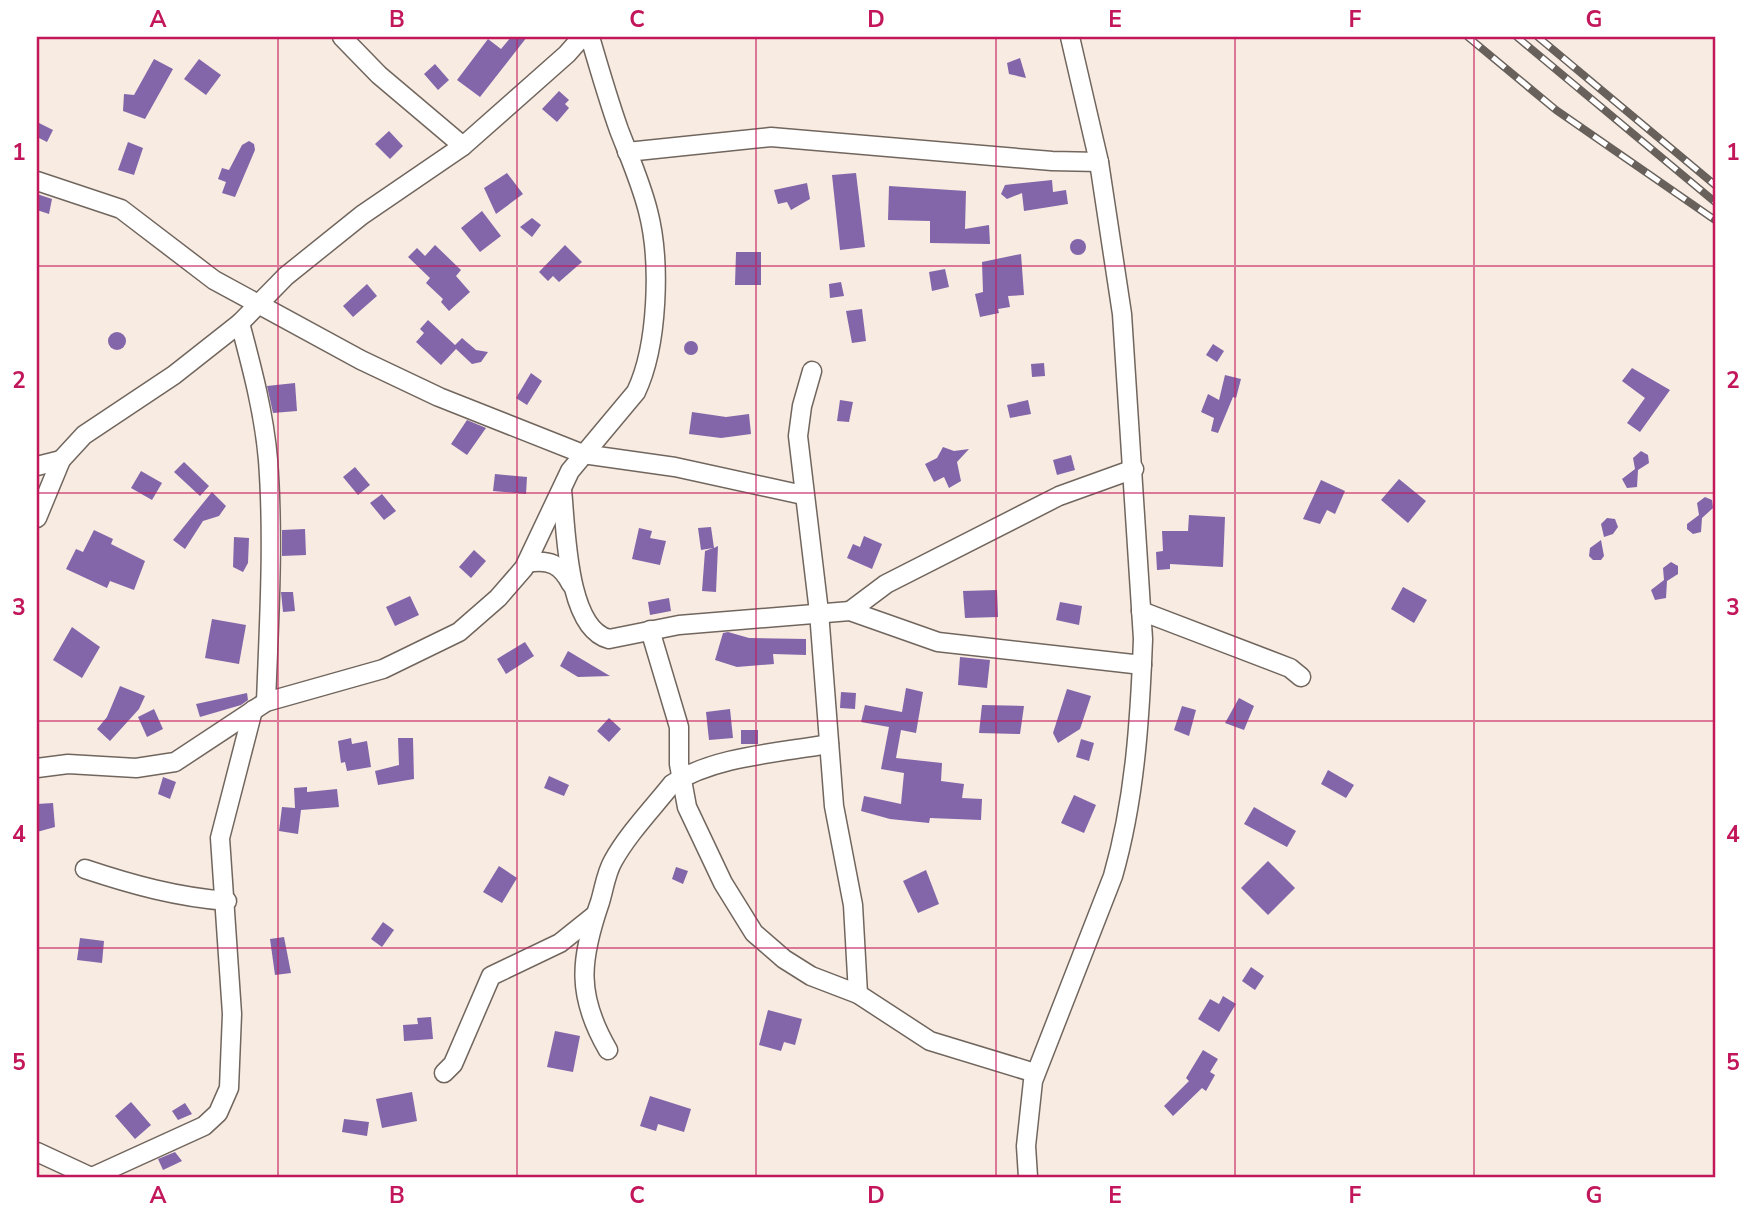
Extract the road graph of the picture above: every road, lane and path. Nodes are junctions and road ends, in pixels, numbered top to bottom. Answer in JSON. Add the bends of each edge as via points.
{"nodes":[{"id":1,"x":342,"y":37,"type":"edge"},
{"id":2,"x":1070,"y":37,"type":"edge"},
{"id":3,"x":581,"y":38,"type":"edge"},
{"id":4,"x":463,"y":146,"type":"junction"},
{"id":5,"x":627,"y":152,"type":"junction"},
{"id":6,"x":1099,"y":162,"type":"junction"},
{"id":7,"x":37,"y":181,"type":"edge"},
{"id":8,"x":259,"y":306,"type":"junction"},
{"id":9,"x":240,"y":323,"type":"junction"},
{"id":10,"x":812,"y":371,"type":"dead end"},
{"id":11,"x":583,"y":454,"type":"junction"},
{"id":12,"x":61,"y":460,"type":"junction"},
{"id":13,"x":37,"y":466,"type":"edge"},
{"id":14,"x":1134,"y":469,"type":"junction"},
{"id":15,"x":562,"y":486,"type":"junction"},
{"id":16,"x":803,"y":495,"type":"junction"},
{"id":17,"x":37,"y":518,"type":"edge"},
{"id":18,"x":527,"y":563,"type":"junction"},
{"id":19,"x":576,"y":593,"type":"junction"},
{"id":20,"x":850,"y":611,"type":"junction"},
{"id":21,"x":1141,"y":611,"type":"junction"},
{"id":22,"x":820,"y":612,"type":"junction"},
{"id":23,"x":650,"y":631,"type":"junction"},
{"id":24,"x":1142,"y":665,"type":"junction"},
{"id":25,"x":1301,"y":677,"type":"dead end"},
{"id":26,"x":259,"y":706,"type":"junction"},
{"id":27,"x":829,"y":744,"type":"junction"},
{"id":28,"x":37,"y":768,"type":"edge"},
{"id":29,"x":680,"y":779,"type":"junction"},
{"id":30,"x":85,"y":869,"type":"dead end"},
{"id":31,"x":227,"y":901,"type":"junction"},
{"id":32,"x":595,"y":915,"type":"junction"},
{"id":33,"x":858,"y":994,"type":"junction"},
{"id":34,"x":608,"y":1050,"type":"dead end"},
{"id":35,"x":444,"y":1073,"type":"dead end"},
{"id":36,"x":1035,"y":1073,"type":"junction"},
{"id":37,"x":37,"y":1153,"type":"edge"},
{"id":38,"x":91,"y":1177,"type":"edge"},
{"id":39,"x":1028,"y":1177,"type":"edge"}],
"edges":[{"from":1,"to":4,"type":"street"},
{"from":2,"to":6,"type":"street"},
{"from":3,"to":4,"type":"street"},
{"from":3,"to":5,"type":"street"},
{"from":4,"to":8,"type":"street","via":[[351,224],[286,276]]},
{"from":5,"to":6,"type":"street","via":[[771,137]]},
{"from":5,"to":11,"type":"street","via":[[652,232],[651,335],[636,392]]},
{"from":6,"to":14,"type":"street","via":[[1122,314]]},
{"from":7,"to":8,"type":"street","via":[[121,209],[214,280]]},
{"from":8,"to":9,"type":"street"},
{"from":8,"to":11,"type":"street","via":[[439,397]]},
{"from":9,"to":12,"type":"street","via":[[174,375],[94,425]]},
{"from":9,"to":26,"type":"street","via":[[257,385],[268,459],[270,597]]},
{"from":10,"to":16,"type":"street","via":[[798,436]]},
{"from":11,"to":15,"type":"street"},
{"from":11,"to":16,"type":"street","via":[[675,467]]},
{"from":12,"to":13,"type":"street"},
{"from":12,"to":17,"type":"street"},
{"from":14,"to":20,"type":"street","via":[[1059,496],[886,584]]},
{"from":14,"to":21,"type":"street"},
{"from":15,"to":18,"type":"street"},
{"from":15,"to":19,"type":"street"},
{"from":16,"to":22,"type":"street"},
{"from":18,"to":19,"type":"street","via":[[558,565]]},
{"from":18,"to":26,"type":"street","via":[[498,598],[459,632],[426,650],[383,669]]},
{"from":19,"to":23,"type":"street","via":[[584,620],[598,636],[609,639]]},
{"from":20,"to":22,"type":"street"},
{"from":20,"to":24,"type":"street","via":[[938,642]]},
{"from":21,"to":24,"type":"street"},
{"from":21,"to":25,"type":"street","via":[[1290,668]]},
{"from":22,"to":23,"type":"street"},
{"from":22,"to":27,"type":"street"},
{"from":23,"to":29,"type":"street","via":[[679,727]]},
{"from":24,"to":36,"type":"street","via":[[1137,747],[1122,844]]},
{"from":26,"to":28,"type":"street","via":[[168,764]]},
{"from":26,"to":31,"type":"street","via":[[220,838]]},
{"from":27,"to":29,"type":"street","via":[[711,767]]},
{"from":27,"to":33,"type":"street","via":[[834,806],[853,905]]},
{"from":29,"to":32,"type":"street","via":[[613,860]]},
{"from":29,"to":33,"type":"street","via":[[701,838],[754,933],[811,976]]},
{"from":30,"to":31,"type":"street","via":[[186,898]]},
{"from":31,"to":38,"type":"street","via":[[232,1056],[224,1102],[204,1126]]},
{"from":32,"to":34,"type":"street","via":[[585,957],[584,996],[591,1021]]},
{"from":32,"to":35,"type":"street","via":[[544,953],[491,976],[453,1064]]},
{"from":33,"to":36,"type":"street","via":[[930,1041]]},
{"from":36,"to":39,"type":"street","via":[[1028,1121]]},
{"from":37,"to":38,"type":"street"}]}
